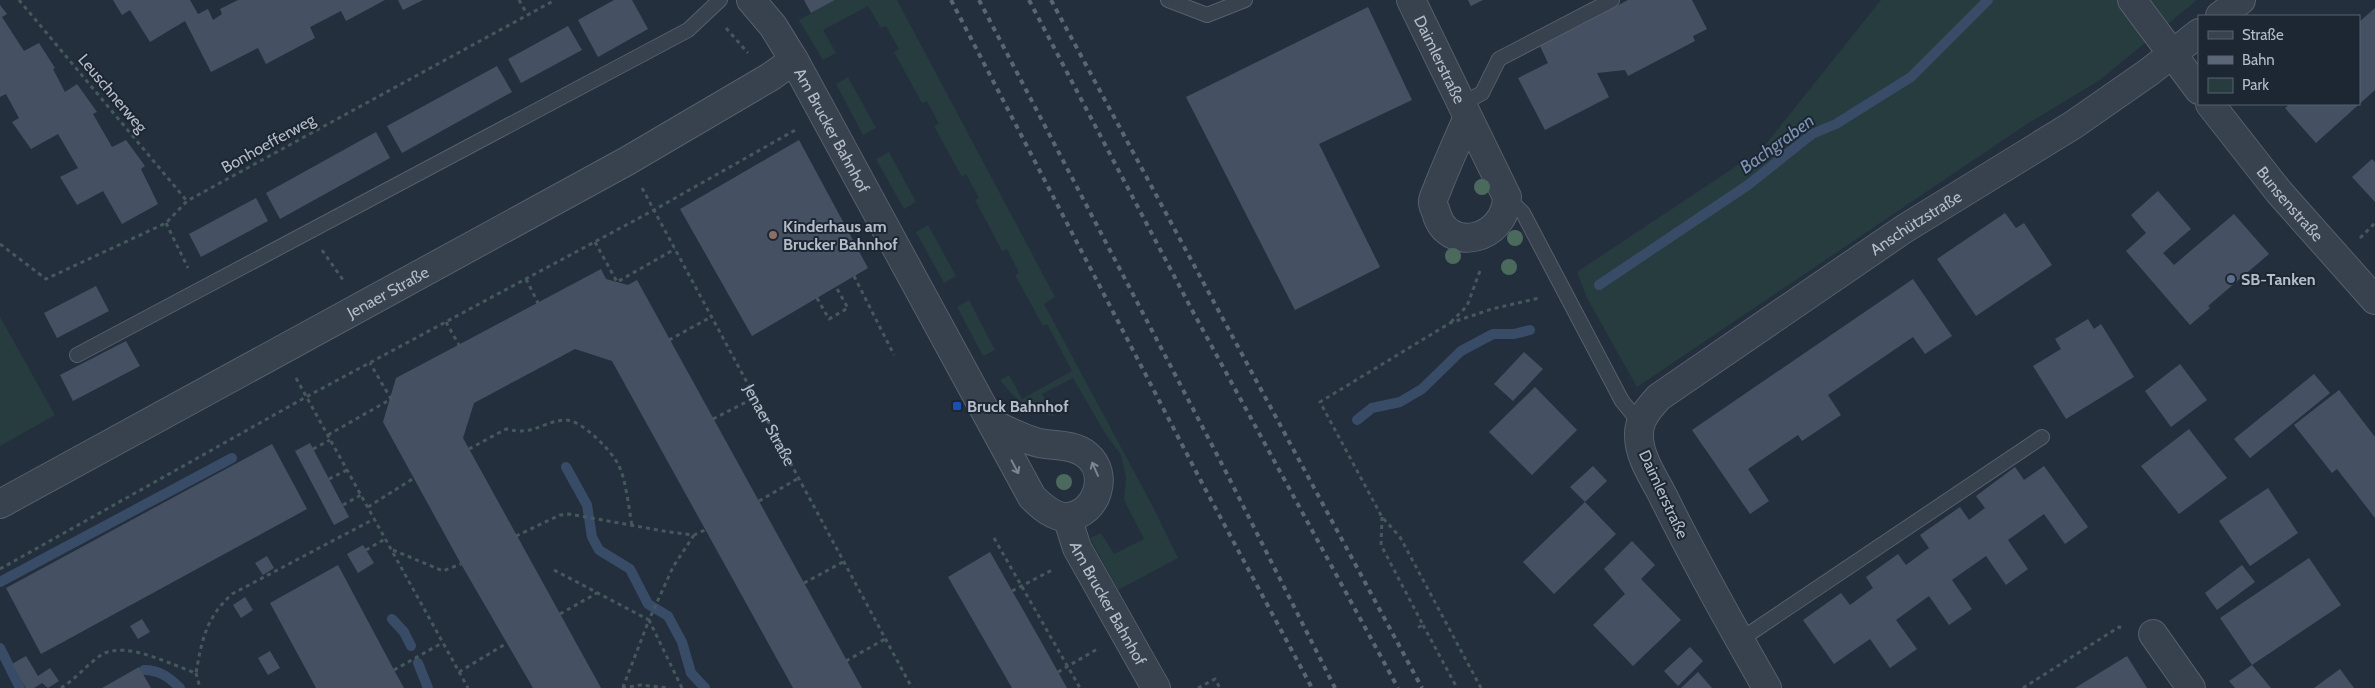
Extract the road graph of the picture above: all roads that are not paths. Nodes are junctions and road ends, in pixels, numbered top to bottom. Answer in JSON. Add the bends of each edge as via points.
{"nodes":[{"id":1,"x":720,"y":0,"type":"edge"},
{"id":2,"x":751,"y":0,"type":"edge"},
{"id":3,"x":1168,"y":0,"type":"edge"},
{"id":4,"x":1245,"y":0,"type":"edge"},
{"id":5,"x":1410,"y":0,"type":"edge"},
{"id":6,"x":1612,"y":0,"type":"edge"},
{"id":7,"x":2132,"y":0,"type":"edge"},
{"id":8,"x":2241,"y":0,"type":"edge"},
{"id":9,"x":2221,"y":15,"type":"edge"},
{"id":10,"x":2198,"y":34,"type":"edge"},
{"id":11,"x":2171,"y":55,"type":"junction"},
{"id":12,"x":794,"y":60,"type":"junction"},
{"id":13,"x":2198,"y":89,"type":"edge"},
{"id":14,"x":2211,"y":105,"type":"edge"},
{"id":15,"x":1464,"y":112,"type":"junction"},
{"id":16,"x":1507,"y":197,"type":"junction"},
{"id":17,"x":2375,"y":300,"type":"edge"},
{"id":18,"x":77,"y":355,"type":"dead end"},
{"id":19,"x":993,"y":424,"type":"junction"},
{"id":20,"x":1640,"y":424,"type":"junction"},
{"id":21,"x":2042,"y":438,"type":"dead end"},
{"id":22,"x":0,"y":504,"type":"edge"},
{"id":23,"x":1067,"y":517,"type":"junction"},
{"id":24,"x":2152,"y":634,"type":"road end"},
{"id":25,"x":1740,"y":640,"type":"junction"},
{"id":26,"x":1156,"y":688,"type":"edge"},
{"id":27,"x":1767,"y":688,"type":"edge"},
{"id":28,"x":2191,"y":688,"type":"edge"}],
"edges":[{"from":1,"to":18,"type":"lane","via":[[688,30]]},
{"from":2,"to":12,"type":"street","name":"Am Brucker Bahnhof","via":[[773,26]]},
{"from":3,"to":4,"type":"lane","via":[[1207,16]]},
{"from":5,"to":15,"type":"street","name":"Daimlerstraße"},
{"from":6,"to":15,"type":"lane","via":[[1500,59],[1482,93]]},
{"from":7,"to":11,"type":"street"},
{"from":8,"to":9,"type":"street"},
{"from":10,"to":11,"type":"street","name":"Anschützstraße"},
{"from":11,"to":13,"type":"street"},
{"from":11,"to":20,"type":"street","name":"Anschützstraße","via":[[2073,125],[1904,229],[1659,397]]},
{"from":12,"to":19,"type":"street","name":"Am Brucker Bahnhof"},
{"from":12,"to":22,"type":"street","name":"Jenaer Straße","via":[[627,161]]},
{"from":14,"to":17,"type":"street","name":"Bunsenstraße","via":[[2279,192]]},
{"from":15,"to":16,"type":"street","name":"Daimlerstraße"},
{"from":15,"to":16,"type":"street","name":"Daimlerstraße","via":[[1432,201],[1438,220],[1451,233],[1464,239],[1473,238],[1490,231],[1504,216]]},
{"from":16,"to":20,"type":"lane","name":"Daimlerstraße","via":[[1523,213],[1622,401]]},
{"from":19,"to":23,"type":"street","name":"Am Brucker Bahnhof","one_way":true,"via":[[1032,497],[1047,512]]},
{"from":23,"to":19,"type":"street","one_way":true,"via":[[1091,505],[1100,488],[1098,471],[1088,456],[1074,448],[1038,443]]},
{"from":20,"to":25,"type":"street","name":"Daimlerstraße","via":[[1639,436],[1648,465]]},
{"from":21,"to":25,"type":"lane"},
{"from":23,"to":26,"type":"street","name":"Am Brucker Bahnhof","via":[[1081,554]]},
{"from":24,"to":28,"type":"street"},
{"from":25,"to":27,"type":"street","name":"Daimlerstraße"}]}
